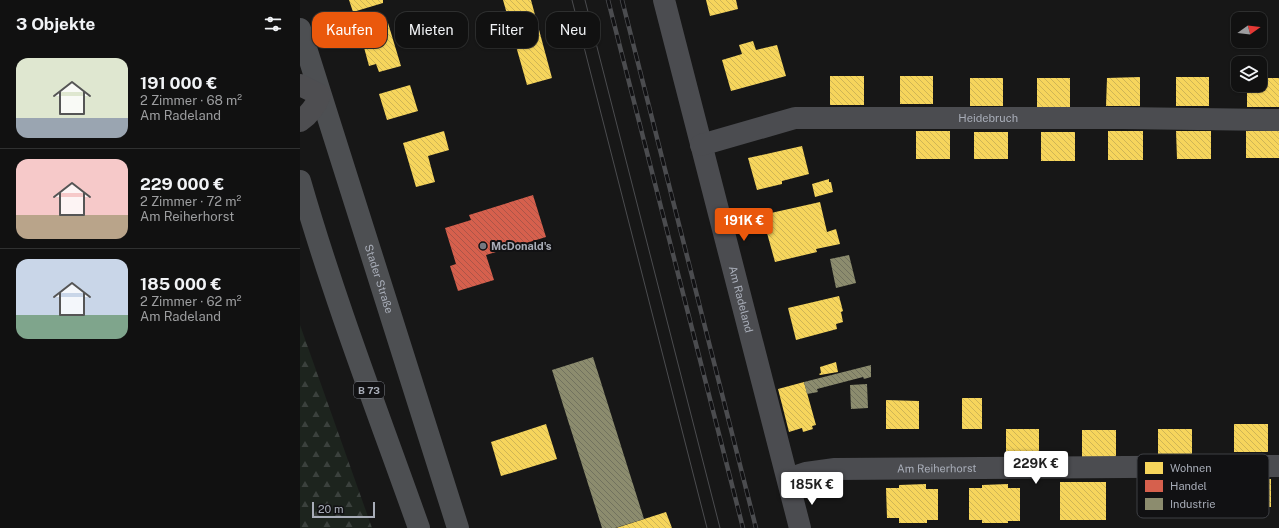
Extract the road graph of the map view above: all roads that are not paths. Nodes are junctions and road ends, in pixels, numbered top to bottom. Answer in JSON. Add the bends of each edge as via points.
{"nodes":[{"id":1,"x":664,"y":0,"type":"edge"},
{"id":2,"x":300,"y":29,"type":"edge"},
{"id":3,"x":300,"y":85,"type":"edge"},
{"id":4,"x":320,"y":95,"type":"junction"},
{"id":5,"x":300,"y":120,"type":"edge"},
{"id":6,"x":1279,"y":120,"type":"edge"},
{"id":7,"x":701,"y":145,"type":"junction"},
{"id":8,"x":300,"y":181,"type":"edge"},
{"id":9,"x":1269,"y":466,"type":"edge"},
{"id":10,"x":1279,"y":466,"type":"edge"},
{"id":11,"x":1137,"y":467,"type":"edge"},
{"id":12,"x":788,"y":479,"type":"junction"},
{"id":13,"x":419,"y":528,"type":"edge"},
{"id":14,"x":458,"y":528,"type":"edge"},
{"id":15,"x":800,"y":528,"type":"edge"}],
"edges":[{"from":1,"to":7,"type":"street","name":"Am Radeland"},
{"from":2,"to":4,"type":"main road","name":"Stader Straße"},
{"from":3,"to":4,"type":"highway"},
{"from":4,"to":5,"type":"highway","via":[[310,113]]},
{"from":4,"to":14,"type":"main road","name":"Stader Straße"},
{"from":6,"to":7,"type":"street","name":"Heidebruch","via":[[796,118]]},
{"from":7,"to":12,"type":"street","name":"Am Radeland"},
{"from":8,"to":13,"type":"main road","number":"B 73","via":[[321,252]]},
{"from":9,"to":10,"type":"street","name":"Am Reiherhorst"},
{"from":11,"to":12,"type":"street","name":"Am Reiherhorst","via":[[835,469],[806,473]]},
{"from":12,"to":15,"type":"street","name":"Am Radeland"}]}
